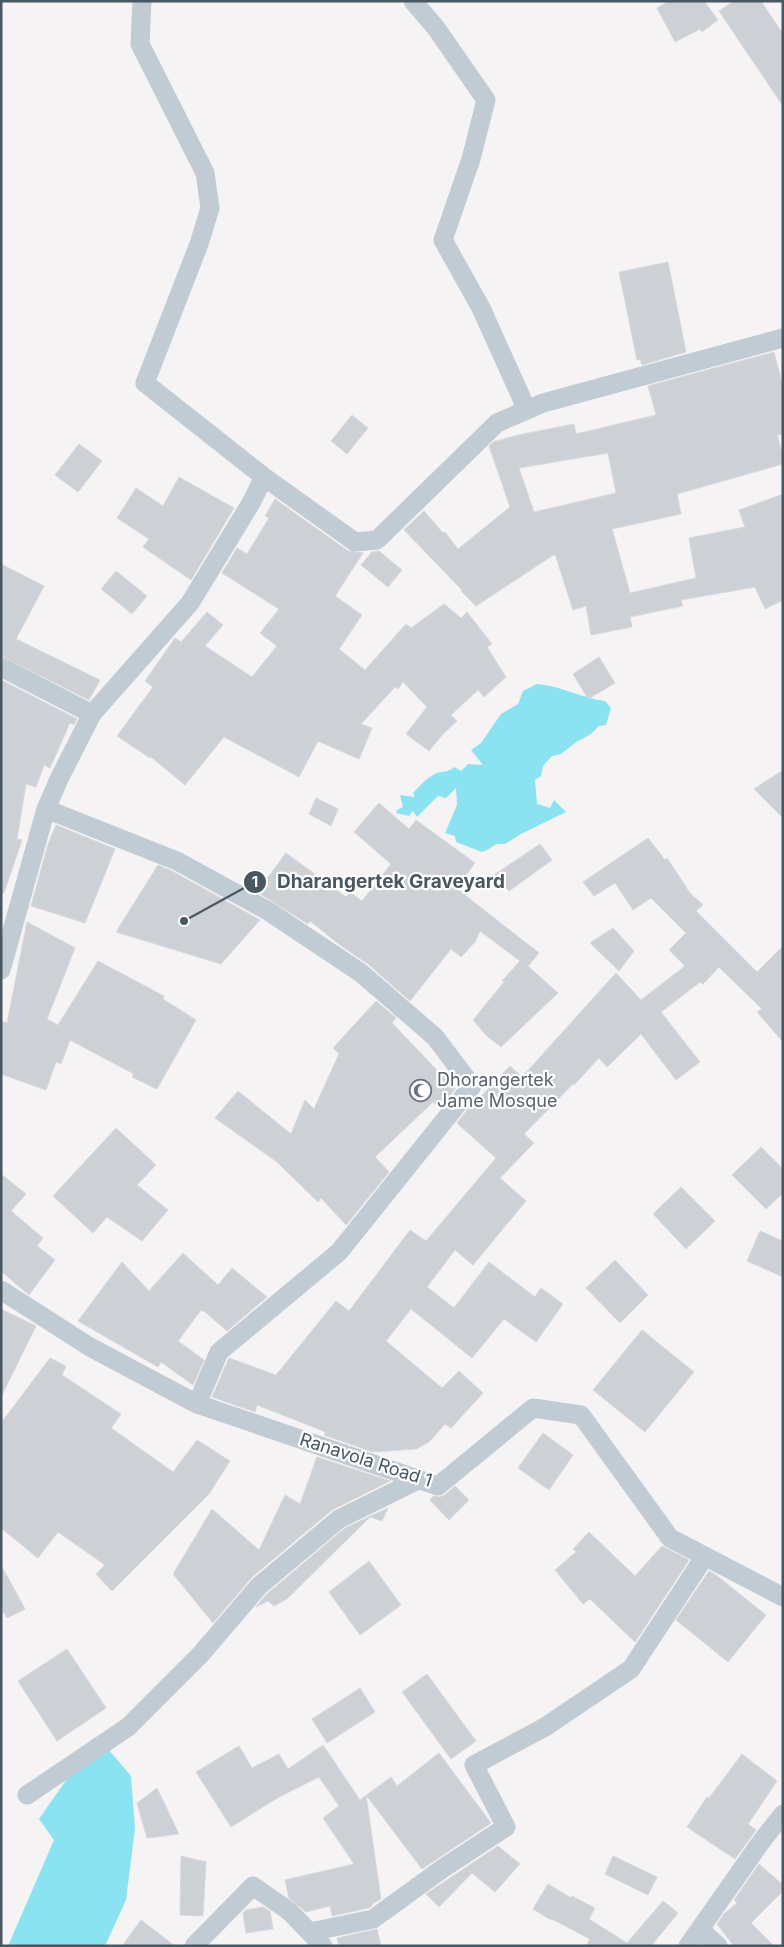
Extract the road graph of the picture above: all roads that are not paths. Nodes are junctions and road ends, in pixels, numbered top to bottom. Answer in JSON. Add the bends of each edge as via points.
{"nodes":[{"id":1,"x":142,"y":1,"type":"edge"},
{"id":2,"x":413,"y":1,"type":"edge"},
{"id":3,"x":783,"y":338,"type":"edge"},
{"id":4,"x":527,"y":410,"type":"junction"},
{"id":5,"x":264,"y":477,"type":"junction"},
{"id":6,"x":1,"y":667,"type":"edge"},
{"id":7,"x":92,"y":714,"type":"junction"},
{"id":8,"x":46,"y":809,"type":"junction"},
{"id":9,"x":1,"y":970,"type":"edge"},
{"id":10,"x":1,"y":1290,"type":"edge"},
{"id":11,"x":197,"y":1404,"type":"junction"},
{"id":12,"x":418,"y":1480,"type":"junction"},
{"id":13,"x":705,"y":1556,"type":"junction"},
{"id":14,"x":783,"y":1597,"type":"edge"},
{"id":15,"x":27,"y":1795,"type":"dead end"},
{"id":16,"x":783,"y":1814,"type":"edge"},
{"id":17,"x":701,"y":1930,"type":"junction"},
{"id":18,"x":316,"y":1939,"type":"edge"},
{"id":19,"x":194,"y":1946,"type":"edge"},
{"id":20,"x":688,"y":1946,"type":"edge"},
{"id":21,"x":718,"y":1946,"type":"edge"}],
"edges":[{"from":1,"to":5,"type":"street","via":[[140,44],[205,173],[210,208],[145,383]]},
{"from":2,"to":4,"type":"street","via":[[486,100],[471,159],[443,240],[481,308]]},
{"from":3,"to":4,"type":"street"},
{"from":4,"to":5,"type":"street","via":[[497,423],[377,540],[356,542]]},
{"from":5,"to":7,"type":"street","via":[[252,503],[190,603]]},
{"from":6,"to":7,"type":"street"},
{"from":7,"to":8,"type":"street"},
{"from":8,"to":9,"type":"street"},
{"from":8,"to":11,"type":"street","via":[[177,861],[268,910],[361,973],[435,1038],[472,1086],[339,1252],[219,1352]]},
{"from":10,"to":11,"type":"street","name":"Ranavola Road 1","via":[[90,1347]]},
{"from":11,"to":12,"type":"street","name":"Ranavola Road 1"},
{"from":12,"to":13,"type":"street","name":"Ranavola Road 1","via":[[438,1486],[533,1408],[581,1415],[670,1538]]},
{"from":12,"to":15,"type":"street","via":[[339,1519],[259,1586],[201,1654],[128,1727]]},
{"from":13,"to":14,"type":"street","name":"Ranavola Road 1"},
{"from":13,"to":18,"type":"street","via":[[631,1669],[545,1728],[474,1765],[506,1826],[373,1919]]},
{"from":16,"to":17,"type":"street"},
{"from":17,"to":20,"type":"street"},
{"from":17,"to":21,"type":"street"},
{"from":18,"to":19,"type":"street","via":[[288,1911],[254,1886]]}]}
